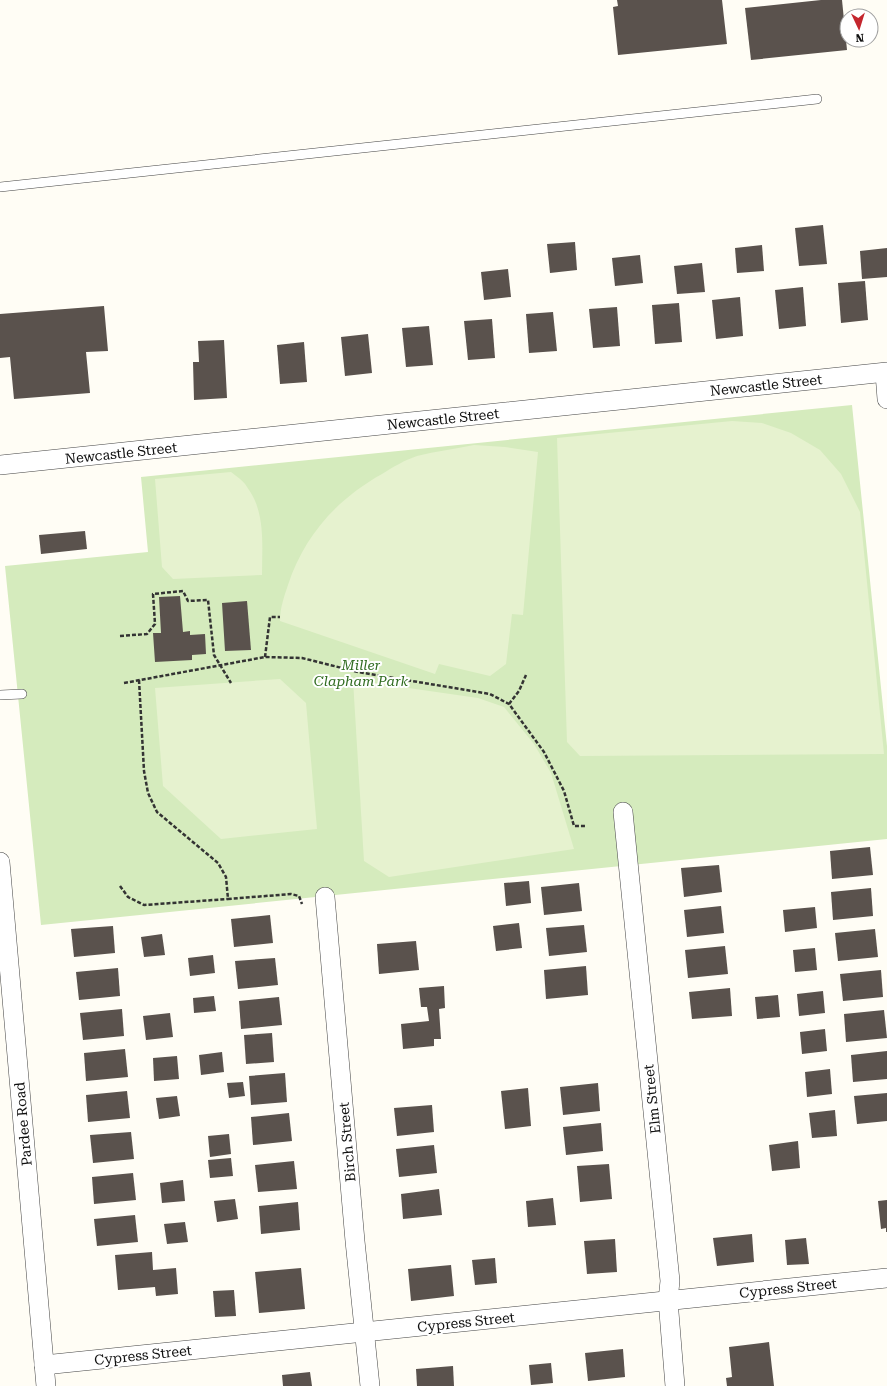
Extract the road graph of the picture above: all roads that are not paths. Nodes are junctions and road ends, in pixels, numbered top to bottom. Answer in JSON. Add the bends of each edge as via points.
{"nodes":[{"id":1,"x":817,"y":99,"type":"dead end"},
{"id":2,"x":0,"y":187,"type":"edge"},
{"id":3,"x":886,"y":372,"type":"edge"},
{"id":4,"x":887,"y":399,"type":"edge"},
{"id":5,"x":0,"y":465,"type":"edge"},
{"id":6,"x":22,"y":694,"type":"dead end"},
{"id":7,"x":0,"y":695,"type":"edge"},
{"id":8,"x":623,"y":812,"type":"dead end"},
{"id":9,"x":0,"y":862,"type":"edge"},
{"id":10,"x":326,"y":897,"type":"dead end"},
{"id":11,"x":887,"y":1278,"type":"edge"},
{"id":12,"x":668,"y":1300,"type":"junction"},
{"id":13,"x":365,"y":1332,"type":"junction"},
{"id":14,"x":44,"y":1365,"type":"junction"},
{"id":15,"x":46,"y":1386,"type":"edge"},
{"id":16,"x":370,"y":1386,"type":"edge"},
{"id":17,"x":675,"y":1386,"type":"edge"}],
"edges":[{"from":1,"to":2,"type":"lane"},
{"from":3,"to":4,"type":"street"},
{"from":3,"to":5,"type":"street","name":"Newcastle Street"},
{"from":6,"to":7,"type":"lane"},
{"from":8,"to":12,"type":"street","name":"Elm Street","via":[[670,1281]]},
{"from":9,"to":14,"type":"street","name":"Pardee Road"},
{"from":10,"to":13,"type":"street","name":"Birch Street"},
{"from":11,"to":12,"type":"street","name":"Cypress Street"},
{"from":12,"to":13,"type":"street","name":"Cypress Street"},
{"from":12,"to":17,"type":"street","name":"Elm Street"},
{"from":13,"to":14,"type":"street","name":"Cypress Street"},
{"from":13,"to":16,"type":"street","name":"Birch Street"},
{"from":14,"to":15,"type":"street","name":"Pardee Road"}]}
